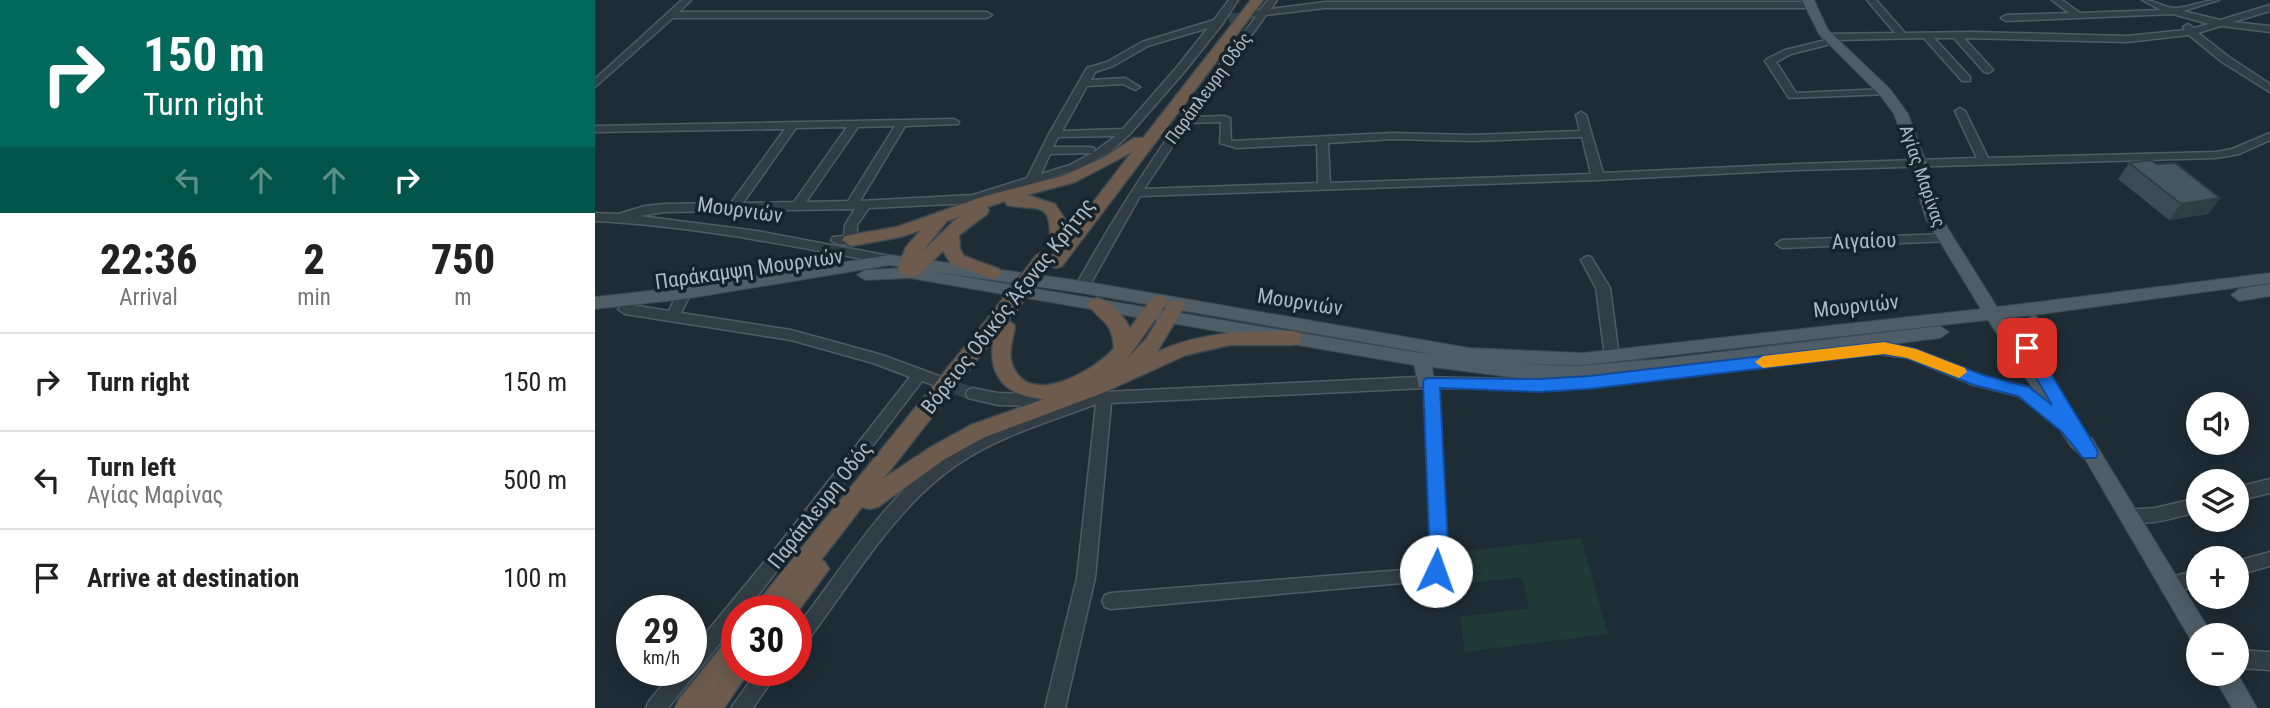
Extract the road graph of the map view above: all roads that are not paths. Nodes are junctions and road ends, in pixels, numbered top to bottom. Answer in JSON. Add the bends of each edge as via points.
{"nodes":[{"id":1,"x":687,"y":0,"type":"edge"},
{"id":2,"x":1234,"y":0,"type":"edge"},
{"id":3,"x":1273,"y":0,"type":"edge"},
{"id":4,"x":1871,"y":0,"type":"edge"},
{"id":5,"x":2056,"y":0,"type":"edge"},
{"id":6,"x":2146,"y":0,"type":"edge"},
{"id":7,"x":2215,"y":0,"type":"edge"},
{"id":8,"x":1809,"y":3,"type":"edge"},
{"id":9,"x":1256,"y":6,"type":"edge"},
{"id":10,"x":2270,"y":8,"type":"edge"},
{"id":11,"x":2173,"y":13,"type":"junction"},
{"id":12,"x":2076,"y":14,"type":"junction"},
{"id":13,"x":673,"y":15,"type":"junction"},
{"id":14,"x":987,"y":15,"type":"dead end"},
{"id":15,"x":2006,"y":18,"type":"dead end"},
{"id":16,"x":1223,"y":20,"type":"junction"},
{"id":17,"x":2218,"y":23,"type":"junction"},
{"id":18,"x":2270,"y":30,"type":"edge"},
{"id":19,"x":2191,"y":32,"type":"junction"},
{"id":20,"x":1956,"y":35,"type":"junction"},
{"id":21,"x":1902,"y":36,"type":"junction"},
{"id":22,"x":1926,"y":36,"type":"junction"},
{"id":23,"x":1829,"y":39,"type":"junction"},
{"id":24,"x":1988,"y":69,"type":"dead end"},
{"id":25,"x":598,"y":79,"type":"edge"},
{"id":26,"x":1966,"y":79,"type":"dead end"},
{"id":27,"x":1082,"y":83,"type":"junction"},
{"id":28,"x":1135,"y":87,"type":"dead end"},
{"id":29,"x":2269,"y":87,"type":"edge"},
{"id":30,"x":1885,"y":92,"type":"junction"},
{"id":31,"x":1960,"y":111,"type":"dead end"},
{"id":32,"x":1581,"y":115,"type":"dead end"},
{"id":33,"x":1185,"y":120,"type":"junction"},
{"id":34,"x":954,"y":122,"type":"dead end"},
{"id":35,"x":902,"y":123,"type":"junction"},
{"id":36,"x":854,"y":125,"type":"junction"},
{"id":37,"x":792,"y":127,"type":"junction"},
{"id":38,"x":595,"y":129,"type":"edge"},
{"id":39,"x":1054,"y":134,"type":"junction"},
{"id":40,"x":1586,"y":134,"type":"junction"},
{"id":41,"x":1133,"y":136,"type":"junction"},
{"id":42,"x":2270,"y":136,"type":"edge"},
{"id":43,"x":1322,"y":140,"type":"junction"},
{"id":44,"x":1090,"y":150,"type":"dead end"},
{"id":45,"x":1046,"y":151,"type":"junction"},
{"id":46,"x":1985,"y":162,"type":"junction"},
{"id":47,"x":1920,"y":165,"type":"junction"},
{"id":48,"x":1598,"y":177,"type":"junction"},
{"id":49,"x":1033,"y":180,"type":"junction"},
{"id":50,"x":1324,"y":185,"type":"junction"},
{"id":51,"x":1135,"y":193,"type":"junction"},
{"id":52,"x":866,"y":204,"type":"junction"},
{"id":53,"x":798,"y":205,"type":"junction"},
{"id":54,"x":852,"y":205,"type":"junction"},
{"id":55,"x":735,"y":206,"type":"junction"},
{"id":56,"x":951,"y":214,"type":"junction"},
{"id":57,"x":595,"y":217,"type":"edge"},
{"id":58,"x":619,"y":218,"type":"junction"},
{"id":59,"x":951,"y":234,"type":"junction"},
{"id":60,"x":1946,"y":238,"type":"junction"},
{"id":61,"x":851,"y":240,"type":"junction"},
{"id":62,"x":801,"y":241,"type":"junction"},
{"id":63,"x":1059,"y":242,"type":"junction"},
{"id":64,"x":1782,"y":244,"type":"dead end"},
{"id":65,"x":1587,"y":260,"type":"dead end"},
{"id":66,"x":1050,"y":261,"type":"junction"},
{"id":67,"x":903,"y":262,"type":"junction"},
{"id":68,"x":993,"y":273,"type":"junction"},
{"id":69,"x":2270,"y":278,"type":"edge"},
{"id":70,"x":1082,"y":287,"type":"junction"},
{"id":71,"x":2270,"y":290,"type":"edge"},
{"id":72,"x":1985,"y":295,"type":"junction"},
{"id":73,"x":595,"y":303,"type":"edge"},
{"id":74,"x":679,"y":304,"type":"junction"},
{"id":75,"x":1097,"y":304,"type":"junction"},
{"id":76,"x":1164,"y":308,"type":"junction"},
{"id":77,"x":595,"y":311,"type":"edge"},
{"id":78,"x":2030,"y":316,"type":"junction"},
{"id":79,"x":1009,"y":317,"type":"junction"},
{"id":80,"x":2003,"y":319,"type":"junction"},
{"id":81,"x":1975,"y":322,"type":"junction"},
{"id":82,"x":1293,"y":338,"type":"junction"},
{"id":83,"x":2019,"y":342,"type":"junction"},
{"id":84,"x":1124,"y":348,"type":"junction"},
{"id":85,"x":1612,"y":357,"type":"junction"},
{"id":86,"x":1422,"y":359,"type":"junction"},
{"id":87,"x":1115,"y":378,"type":"junction"},
{"id":88,"x":1428,"y":382,"type":"junction"},
{"id":89,"x":973,"y":394,"type":"tunnel mouth"},
{"id":90,"x":1093,"y":399,"type":"junction"},
{"id":91,"x":1032,"y":400,"type":"dead end"},
{"id":92,"x":2068,"y":427,"type":"junction"},
{"id":93,"x":2089,"y":453,"type":"junction"},
{"id":94,"x":2270,"y":486,"type":"edge"},
{"id":95,"x":2249,"y":491,"type":"edge"},
{"id":96,"x":870,"y":500,"type":"junction"},
{"id":97,"x":2186,"y":508,"type":"edge"},
{"id":98,"x":2129,"y":515,"type":"junction"},
{"id":99,"x":2270,"y":559,"type":"edge"},
{"id":100,"x":2249,"y":565,"type":"edge"},
{"id":101,"x":2186,"y":581,"type":"edge"},
{"id":102,"x":2170,"y":585,"type":"junction"},
{"id":103,"x":779,"y":595,"type":"edge"},
{"id":104,"x":796,"y":595,"type":"edge"},
{"id":105,"x":1111,"y":601,"type":"dead end"},
{"id":106,"x":812,"y":621,"type":"edge"},
{"id":107,"x":2193,"y":623,"type":"edge"},
{"id":108,"x":707,"y":645,"type":"edge"},
{"id":109,"x":2249,"y":660,"type":"edge"},
{"id":110,"x":2270,"y":662,"type":"edge"},
{"id":111,"x":721,"y":667,"type":"edge"},
{"id":112,"x":674,"y":686,"type":"edge"},
{"id":113,"x":725,"y":686,"type":"edge"},
{"id":114,"x":758,"y":686,"type":"edge"},
{"id":115,"x":2231,"y":686,"type":"edge"},
{"id":116,"x":656,"y":708,"type":"edge"},
{"id":117,"x":688,"y":708,"type":"edge"},
{"id":118,"x":708,"y":708,"type":"edge"},
{"id":119,"x":741,"y":708,"type":"edge"},
{"id":120,"x":1055,"y":708,"type":"edge"},
{"id":121,"x":2245,"y":708,"type":"edge"}],
"edges":[{"from":1,"to":13,"type":"street"},
{"from":2,"to":16,"type":"street","name":"Παράπλευρη Οδός"},
{"from":3,"to":9,"type":"street","name":"Παράπλευρη Οδός"},
{"from":4,"to":21,"type":"street"},
{"from":5,"to":12,"type":"street"},
{"from":6,"to":11,"type":"street"},
{"from":7,"to":11,"type":"street"},
{"from":8,"to":9,"type":"street"},
{"from":8,"to":23,"type":"main road","name":"Αγίας Μαρίνας"},
{"from":9,"to":33,"type":"street","name":"Παράπλευρη Οδός"},
{"from":9,"to":41,"type":"highway","name":"Βόρειος Οδικός Άξονας Κρήτης"},
{"from":9,"to":66,"type":"highway","name":"Βόρειος Οδικός Άξονας Κρήτης"},
{"from":10,"to":17,"type":"street"},
{"from":11,"to":12,"type":"street","via":[[2097,10]]},
{"from":11,"to":17,"type":"street"},
{"from":11,"to":19,"type":"street"},
{"from":12,"to":15,"type":"street"},
{"from":13,"to":14,"type":"street"},
{"from":13,"to":25,"type":"street"},
{"from":16,"to":27,"type":"street","via":[[1135,48],[1091,70]]},
{"from":16,"to":41,"type":"street","name":"Παράπλευρη Οδός"},
{"from":17,"to":18,"type":"street"},
{"from":17,"to":19,"type":"street"},
{"from":19,"to":20,"type":"street","via":[[2115,39]]},
{"from":19,"to":29,"type":"street"},
{"from":20,"to":22,"type":"street"},
{"from":20,"to":24,"type":"street"},
{"from":21,"to":22,"type":"street"},
{"from":21,"to":23,"type":"street"},
{"from":22,"to":26,"type":"street"},
{"from":23,"to":30,"type":"main road","name":"Αγίας Μαρίνας"},
{"from":23,"to":30,"type":"street","via":[[1770,61],[1793,96]]},
{"from":27,"to":28,"type":"street","via":[[1125,81]]},
{"from":27,"to":39,"type":"street"},
{"from":30,"to":47,"type":"main road","name":"Αγίας Μαρίνας","via":[[1905,122]]},
{"from":31,"to":46,"type":"street"},
{"from":32,"to":40,"type":"street"},
{"from":33,"to":43,"type":"street","via":[[1226,120],[1225,140],[1230,144]]},
{"from":33,"to":51,"type":"street","name":"Παράπλευρη Οδός"},
{"from":34,"to":35,"type":"street"},
{"from":35,"to":36,"type":"street"},
{"from":35,"to":54,"type":"street"},
{"from":36,"to":37,"type":"street"},
{"from":36,"to":53,"type":"street"},
{"from":37,"to":38,"type":"street"},
{"from":37,"to":55,"type":"street"},
{"from":39,"to":41,"type":"street"},
{"from":39,"to":45,"type":"street"},
{"from":40,"to":43,"type":"street"},
{"from":40,"to":48,"type":"street"},
{"from":41,"to":49,"type":"street","name":"Παράπλευρη Οδός","via":[[1087,162]]},
{"from":41,"to":56,"type":"highway","via":[[1108,162],[1069,179]]},
{"from":41,"to":63,"type":"highway","name":"Βόρειος Οδικός Άξονας Κρήτης"},
{"from":42,"to":46,"type":"street","via":[[2235,152],[2215,155]]},
{"from":43,"to":50,"type":"street"},
{"from":44,"to":45,"type":"street"},
{"from":45,"to":49,"type":"street"},
{"from":46,"to":47,"type":"street"},
{"from":47,"to":48,"type":"street"},
{"from":47,"to":60,"type":"main road","name":"Αγίας Μαρίνας","via":[[1926,197]]},
{"from":48,"to":50,"type":"street"},
{"from":49,"to":52,"type":"street","name":"Παράπλευρη Οδός","via":[[974,199]]},
{"from":50,"to":51,"type":"street"},
{"from":51,"to":70,"type":"street","name":"Παράπλευρη Οδός"},
{"from":52,"to":54,"type":"street","name":"Παράπλευρη Οδός"},
{"from":52,"to":61,"type":"street","via":[[853,219]]},
{"from":53,"to":54,"type":"street","name":"Παράπλευρη Οδός"},
{"from":53,"to":55,"type":"street","name":"Παράπλευρη Οδός"},
{"from":55,"to":58,"type":"street","name":"Παράπλευρη Οδός","via":[[664,208]]},
{"from":56,"to":61,"type":"highway","via":[[900,232]]},
{"from":56,"to":67,"type":"highway","via":[[934,226]]},
{"from":57,"to":58,"type":"street"},
{"from":58,"to":62,"type":"street","name":"Μουρνιών"},
{"from":58,"to":67,"type":"street","name":"Μουρνιών","via":[[705,237]]},
{"from":59,"to":63,"type":"highway","via":[[988,207],[1026,200],[1056,212]]},
{"from":59,"to":67,"type":"highway"},
{"from":59,"to":68,"type":"highway","via":[[957,260]]},
{"from":60,"to":64,"type":"street","name":"Αιγαίου"},
{"from":60,"to":72,"type":"main road","name":"Αγίας Μαρίνας"},
{"from":61,"to":62,"type":"street"},
{"from":62,"to":67,"type":"street","name":"Μουρνιών"},
{"from":63,"to":66,"type":"highway","name":"Βόρειος Οδικός Άξονας Κρήτης"},
{"from":65,"to":85,"type":"street","via":[[1603,288]]},
{"from":66,"to":79,"type":"highway","name":"Βόρειος Οδικός Άξονας Κρήτης"},
{"from":67,"to":68,"type":"main road","name":"Μουρνιών"},
{"from":67,"to":74,"type":"main road","name":"Παράκαμψη Μουρνιών"},
{"from":67,"to":74,"type":"main road","name":"Παράκαμψη Μουρνιών"},
{"from":67,"to":75,"type":"main road"},
{"from":68,"to":70,"type":"main road","name":"Μουρνιών"},
{"from":69,"to":78,"type":"main road"},
{"from":70,"to":76,"type":"main road","name":"Μουρνιών"},
{"from":71,"to":78,"type":"main road"},
{"from":72,"to":78,"type":"main road"},
{"from":72,"to":80,"type":"main road","name":"Αγίας Μαρίνας"},
{"from":72,"to":81,"type":"main road"},
{"from":73,"to":74,"type":"main road","name":"Παράκαμψη Μουρνιών"},
{"from":74,"to":77,"type":"main road","name":"Παράκαμψη Μουρνιών"},
{"from":74,"to":108,"type":"street","name":"Παράπλευρη Οδός","via":[[926,377]]},
{"from":75,"to":76,"type":"main road"},
{"from":75,"to":84,"type":"highway","via":[[1122,327]]},
{"from":76,"to":82,"type":"main road"},
{"from":76,"to":84,"type":"highway"},
{"from":76,"to":85,"type":"main road","name":"Μουρνιών","via":[[1479,355]]},
{"from":76,"to":87,"type":"highway","via":[[1153,344]]},
{"from":78,"to":80,"type":"main road"},
{"from":78,"to":83,"type":"main road"},
{"from":79,"to":84,"type":"highway","via":[[1001,361],[1010,378],[1028,389],[1058,390],[1084,383],[1104,371]]},
{"from":79,"to":96,"type":"highway","name":"Βόρειος Οδικός Άξονας Κρήτης"},
{"from":79,"to":103,"type":"highway","name":"Βόρειος Οδικός Άξονας Κρήτης"},
{"from":80,"to":81,"type":"main road"},
{"from":80,"to":83,"type":"main road","name":"Αγίας Μαρίνας"},
{"from":81,"to":83,"type":"main road"},
{"from":81,"to":85,"type":"main road","name":"Μουρνιών"},
{"from":81,"to":86,"type":"main road","via":[[1661,366],[1578,373],[1501,370]]},
{"from":82,"to":86,"type":"main road"},
{"from":82,"to":87,"type":"highway","via":[[1214,340]]},
{"from":83,"to":92,"type":"main road","name":"Αγίας Μαρίνας"},
{"from":83,"to":93,"type":"main road","name":"Αγίας Μαρίνας"},
{"from":86,"to":88,"type":"main road"},
{"from":87,"to":96,"type":"highway","via":[[978,431]]},
{"from":88,"to":90,"type":"street"},
{"from":88,"to":92,"type":"street","via":[[1569,384],[1884,348],[2023,391]]},
{"from":88,"to":105,"type":"street","via":[[1436,571]]},
{"from":89,"to":91,"type":"street"},
{"from":90,"to":106,"type":"street","via":[[996,437],[953,459],[923,482]]},
{"from":90,"to":120,"type":"street","via":[[1086,578]]},
{"from":92,"to":93,"type":"main road","name":"Αγίας Μαρίνας"},
{"from":93,"to":98,"type":"main road","name":"Αγίας Μαρίνας"},
{"from":94,"to":95,"type":"street"},
{"from":96,"to":104,"type":"highway","name":"Βόρειος Οδικός Άξονας Κρήτης"},
{"from":97,"to":98,"type":"street"},
{"from":98,"to":102,"type":"main road","name":"Αγίας Μαρίνας"},
{"from":99,"to":100,"type":"street"},
{"from":101,"to":102,"type":"street"},
{"from":102,"to":107,"type":"main road","name":"Αγίας Μαρίνας"},
{"from":109,"to":110,"type":"street"},
{"from":111,"to":117,"type":"highway"},
{"from":112,"to":116,"type":"street"},
{"from":113,"to":118,"type":"highway"},
{"from":114,"to":119,"type":"street"},
{"from":115,"to":121,"type":"main road"}]}
